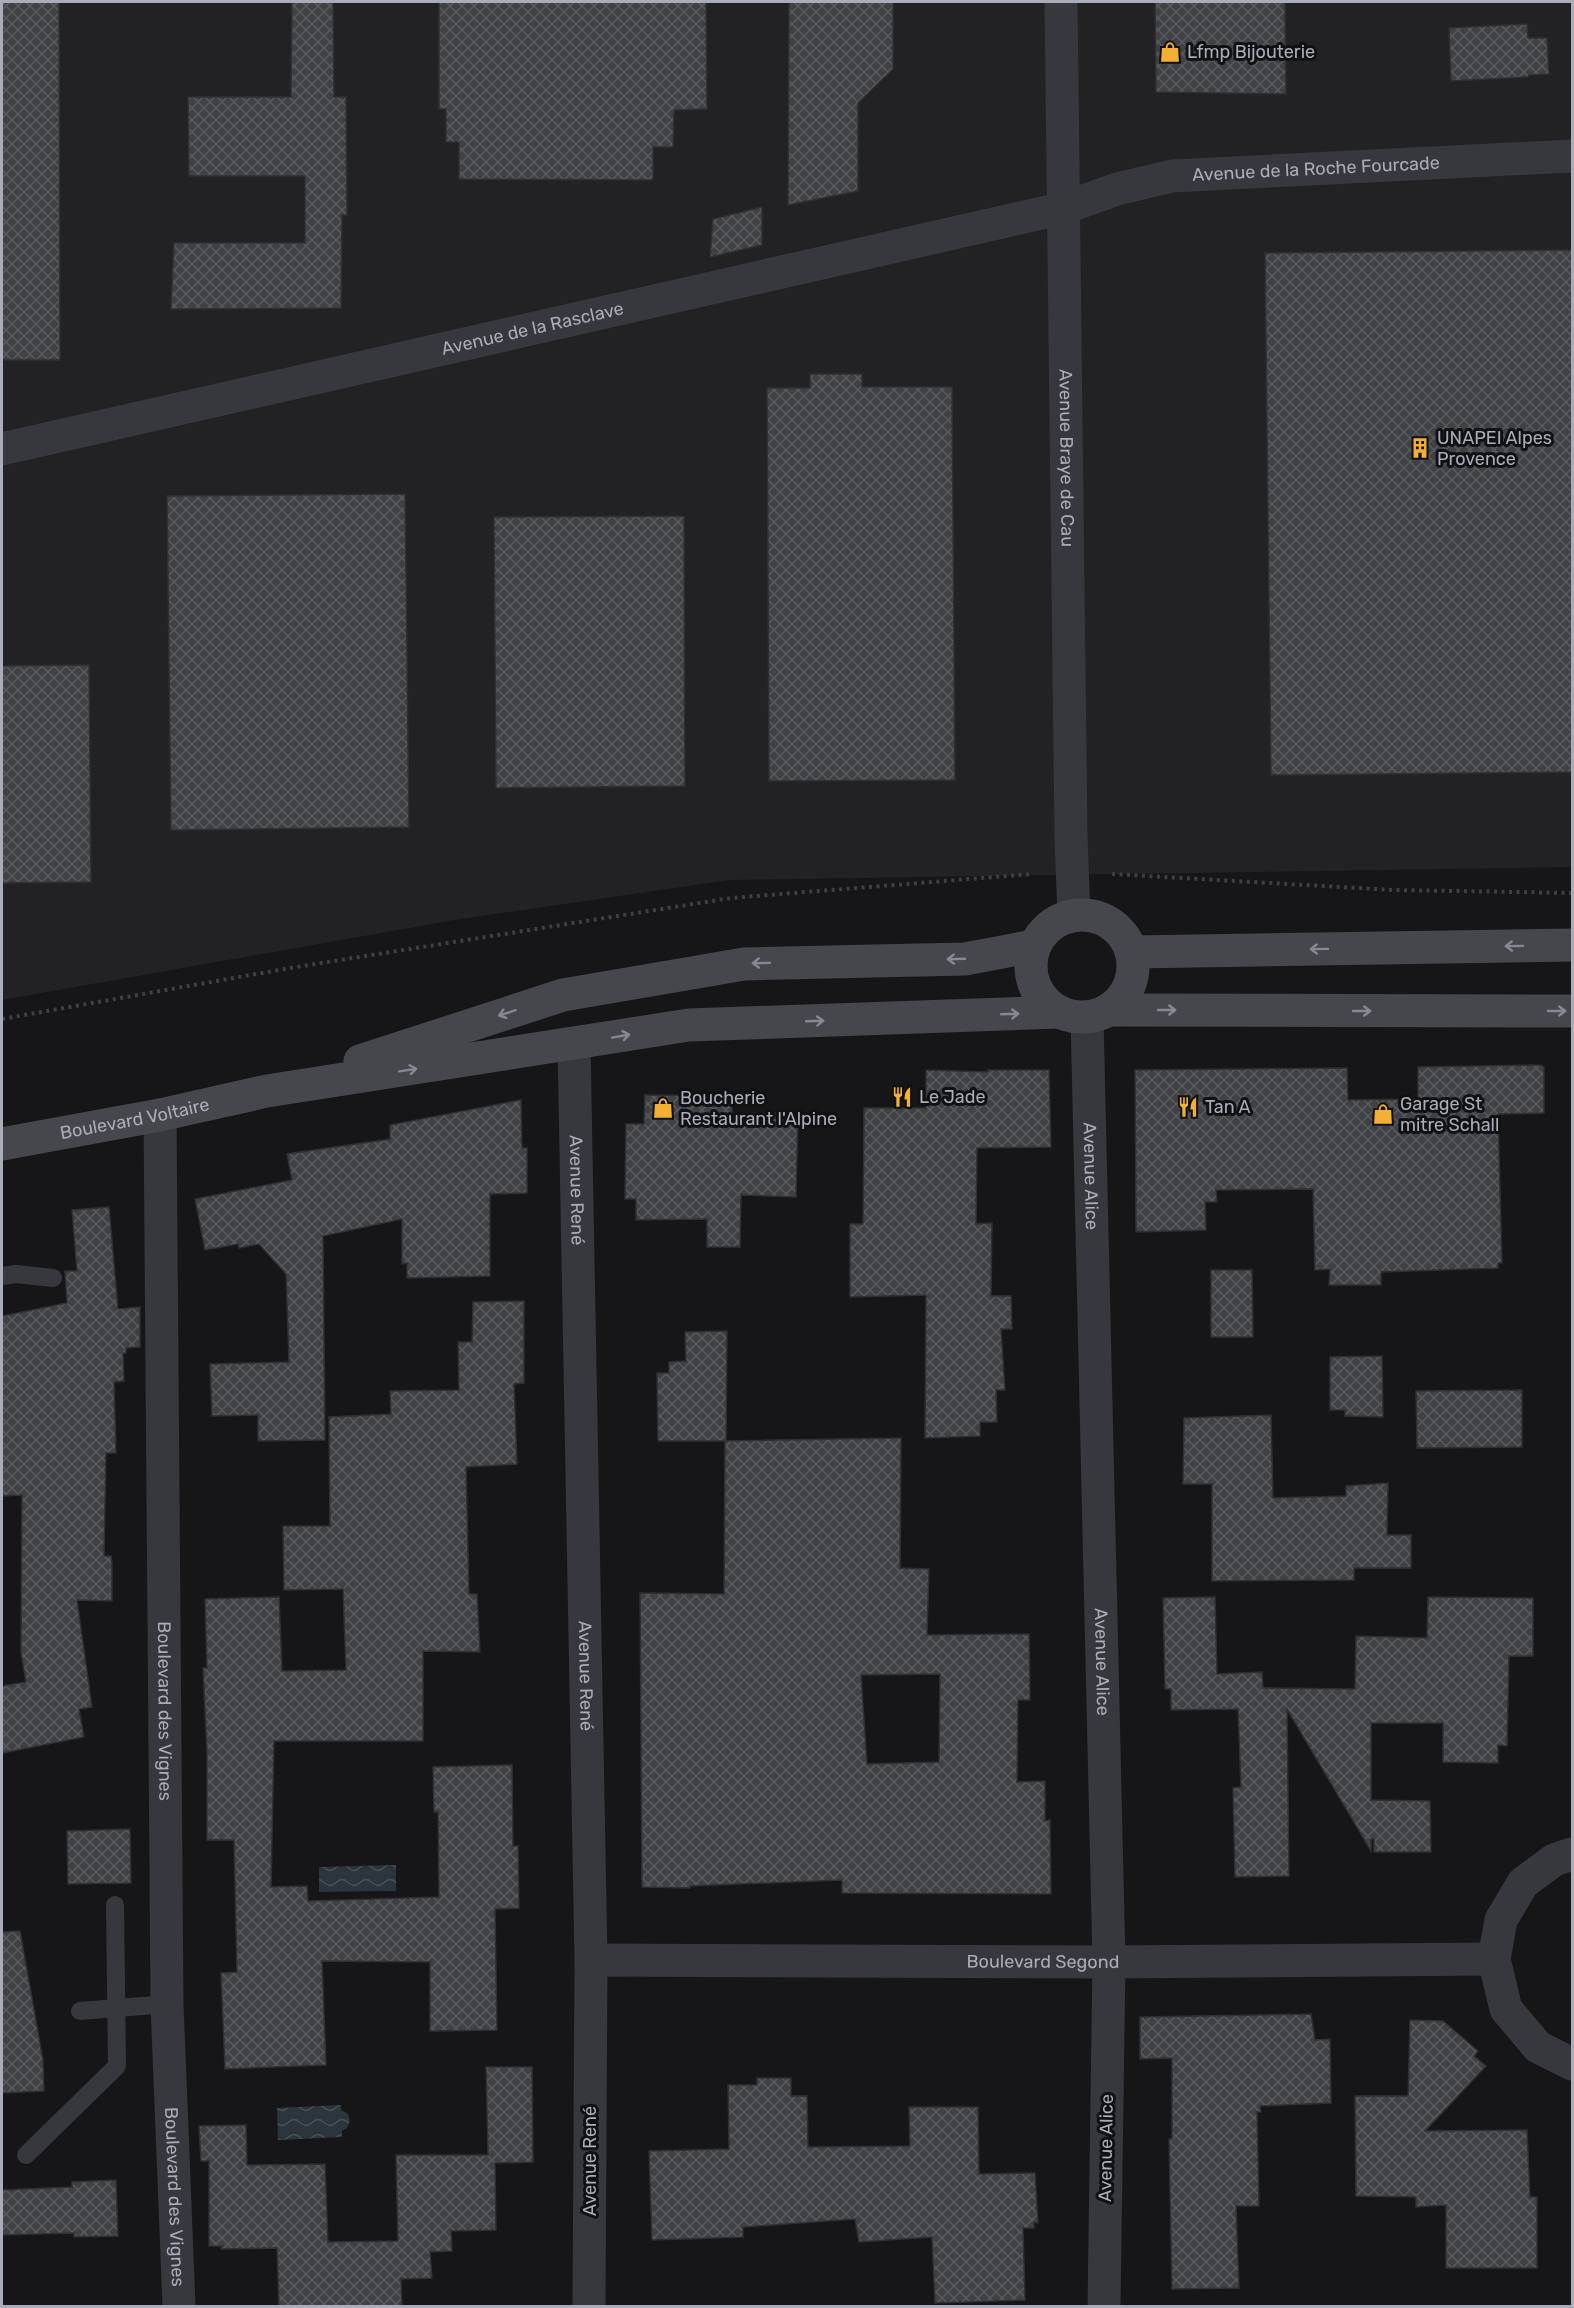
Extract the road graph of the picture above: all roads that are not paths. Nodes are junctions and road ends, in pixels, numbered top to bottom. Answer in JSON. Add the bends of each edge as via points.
{"nodes":[{"id":1,"x":1061,"y":2,"type":"edge"},
{"id":2,"x":1572,"y":156,"type":"edge"},
{"id":3,"x":1064,"y":208,"type":"junction"},
{"id":4,"x":2,"y":449,"type":"edge"},
{"id":5,"x":1074,"y":915,"type":"junction"},
{"id":6,"x":1572,"y":945,"type":"edge"},
{"id":7,"x":1034,"y":946,"type":"junction"},
{"id":8,"x":1131,"y":952,"type":"junction"},
{"id":9,"x":1572,"y":1011,"type":"edge"},
{"id":10,"x":1085,"y":1013,"type":"junction"},
{"id":11,"x":574,"y":1044,"type":"junction"},
{"id":12,"x":267,"y":1091,"type":"junction"},
{"id":13,"x":160,"y":1116,"type":"junction"},
{"id":14,"x":2,"y":1144,"type":"edge"},
{"id":15,"x":2,"y":1276,"type":"edge"},
{"id":16,"x":52,"y":1278,"type":"dead end"},
{"id":17,"x":1572,"y":1854,"type":"edge"},
{"id":18,"x":115,"y":1905,"type":"dead end"},
{"id":19,"x":1494,"y":1959,"type":"junction"},
{"id":20,"x":591,"y":1960,"type":"junction"},
{"id":21,"x":1109,"y":1962,"type":"junction"},
{"id":22,"x":167,"y":2004,"type":"junction"},
{"id":23,"x":116,"y":2008,"type":"junction"},
{"id":24,"x":80,"y":2011,"type":"dead end"},
{"id":25,"x":1572,"y":2064,"type":"edge"},
{"id":26,"x":26,"y":2155,"type":"dead end"},
{"id":27,"x":179,"y":2307,"type":"edge"},
{"id":28,"x":589,"y":2307,"type":"edge"},
{"id":29,"x":1104,"y":2307,"type":"edge"}],
"edges":[{"from":1,"to":3,"type":"street","name":"Avenue Braye de Cau"},
{"from":2,"to":3,"type":"street","name":"Avenue de la Roche Fourcade","via":[[1172,176],[1117,189]]},
{"from":3,"to":4,"type":"street","name":"Avenue de la Rasclave"},
{"from":3,"to":5,"type":"street","name":"Avenue Braye de Cau"},
{"from":5,"to":7,"type":"main road","via":[[1044,931]]},
{"from":5,"to":8,"type":"main road","via":[[1089,915],[1115,927]]},
{"from":6,"to":8,"type":"main road","one_way":true},
{"from":7,"to":10,"type":"main road","via":[[1030,961],[1037,991],[1047,1004]]},
{"from":7,"to":12,"type":"main road","one_way":true,"via":[[965,959],[744,964],[563,995]]},
{"from":8,"to":10,"type":"main road","via":[[1130,985],[1121,999]]},
{"from":10,"to":9,"type":"main road","one_way":true},
{"from":11,"to":10,"type":"main road","one_way":true,"via":[[689,1025]]},
{"from":10,"to":21,"type":"street","name":"Avenue Alice"},
{"from":12,"to":11,"type":"main road","one_way":true},
{"from":11,"to":20,"type":"street","name":"Avenue René"},
{"from":12,"to":13,"type":"main road","name":"Boulevard Voltaire"},
{"from":13,"to":14,"type":"main road","name":"Boulevard Voltaire"},
{"from":13,"to":22,"type":"street","name":"Boulevard des Vignes"},
{"from":15,"to":16,"type":"lane"},
{"from":17,"to":19,"type":"street","via":[[1554,1860],[1523,1883],[1501,1920]]},
{"from":18,"to":23,"type":"lane"},
{"from":19,"to":21,"type":"street","name":"Boulevard Segond"},
{"from":19,"to":25,"type":"street","via":[[1506,2009],[1538,2048]]},
{"from":20,"to":21,"type":"street","name":"Boulevard Segond"},
{"from":20,"to":28,"type":"street","name":"Avenue René"},
{"from":21,"to":29,"type":"street","name":"Avenue Alice"},
{"from":22,"to":23,"type":"lane"},
{"from":22,"to":27,"type":"street","name":"Boulevard des Vignes"},
{"from":23,"to":24,"type":"lane"},
{"from":23,"to":26,"type":"lane","via":[[117,2066]]}]}
